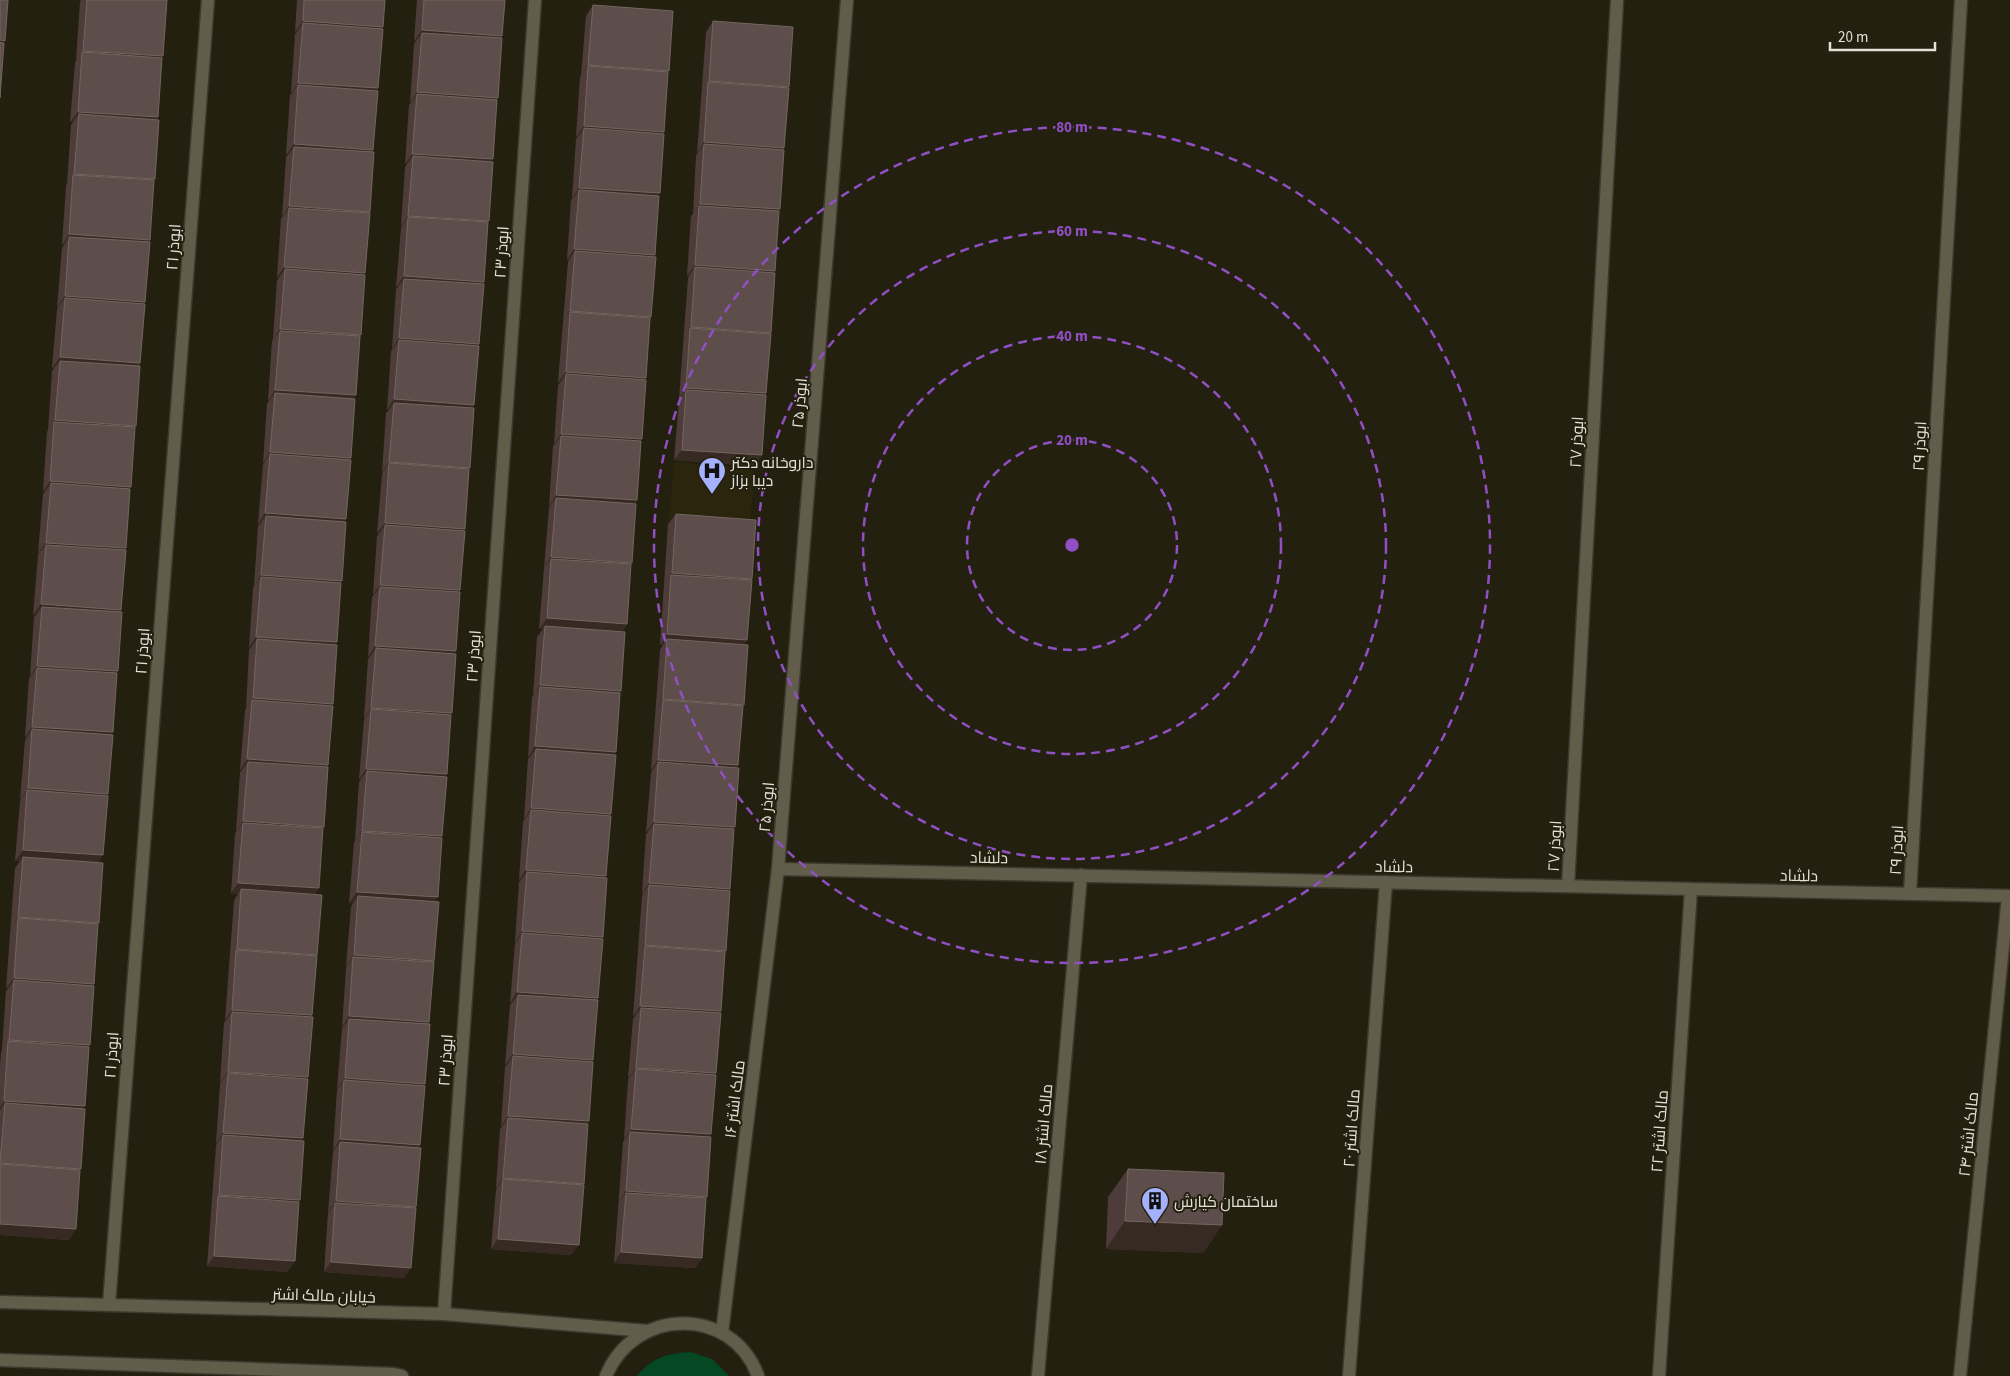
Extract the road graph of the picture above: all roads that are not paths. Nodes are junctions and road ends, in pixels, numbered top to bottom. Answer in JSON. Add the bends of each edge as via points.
{"nodes":[{"id":1,"x":208,"y":0,"type":"edge"},
{"id":2,"x":535,"y":0,"type":"edge"},
{"id":3,"x":847,"y":0,"type":"edge"},
{"id":4,"x":1618,"y":0,"type":"edge"},
{"id":5,"x":1961,"y":0,"type":"edge"},
{"id":6,"x":778,"y":869,"type":"junction"},
{"id":7,"x":1081,"y":875,"type":"junction"},
{"id":8,"x":1386,"y":882,"type":"junction"},
{"id":9,"x":1568,"y":886,"type":"junction"},
{"id":10,"x":1691,"y":889,"type":"junction"},
{"id":11,"x":1910,"y":894,"type":"junction"},
{"id":12,"x":2009,"y":896,"type":"edge"},
{"id":13,"x":0,"y":1302,"type":"edge"},
{"id":14,"x":109,"y":1305,"type":"junction"},
{"id":15,"x":444,"y":1314,"type":"junction"},
{"id":16,"x":647,"y":1331,"type":"junction"},
{"id":17,"x":722,"y":1333,"type":"junction"},
{"id":18,"x":0,"y":1360,"type":"edge"},
{"id":19,"x":259,"y":1373,"type":"edge"},
{"id":20,"x":402,"y":1376,"type":"edge"},
{"id":21,"x":606,"y":1376,"type":"edge"},
{"id":22,"x":758,"y":1376,"type":"edge"},
{"id":23,"x":1038,"y":1376,"type":"edge"},
{"id":24,"x":1349,"y":1376,"type":"edge"},
{"id":25,"x":1658,"y":1376,"type":"edge"},
{"id":26,"x":1960,"y":1376,"type":"edge"}],
"edges":[{"from":1,"to":14,"type":"street","name":"ابوذر ۲۱"},
{"from":2,"to":15,"type":"street","name":"ابوذر ۲۳"},
{"from":3,"to":6,"type":"street","name":"ابوذر ۲۵"},
{"from":4,"to":9,"type":"street","name":"ابوذر ۲۷"},
{"from":5,"to":11,"type":"street","name":"ابوذر ۲۹"},
{"from":6,"to":7,"type":"street","name":"دلشاد"},
{"from":6,"to":17,"type":"street","name":"مالک اشتر ۱۶"},
{"from":7,"to":8,"type":"street","name":"دلشاد"},
{"from":7,"to":23,"type":"street","name":"مالک اشتر ۱۸"},
{"from":8,"to":9,"type":"street","name":"دلشاد"},
{"from":8,"to":24,"type":"street","name":"مالک اشتر ۲۰"},
{"from":9,"to":10,"type":"street","name":"دلشاد"},
{"from":10,"to":11,"type":"street","name":"دلشاد"},
{"from":10,"to":25,"type":"street","name":"مالک اشتر ۲۲"},
{"from":11,"to":12,"type":"street","name":"دلشاد"},
{"from":12,"to":26,"type":"street","name":"مالک اشتر ۲۴"},
{"from":13,"to":14,"type":"street","name":"خیابان مالک اشتر"},
{"from":14,"to":15,"type":"street","name":"خیابان مالک اشتر"},
{"from":15,"to":16,"type":"street","name":"خیابان مالک اشتر"},
{"from":16,"to":17,"type":"street","via":[[672,1323],[698,1324]]},
{"from":16,"to":21,"type":"street","via":[[627,1344],[611,1363]]},
{"from":17,"to":22,"type":"street","via":[[743,1350]]},
{"from":18,"to":19,"type":"street"},
{"from":19,"to":20,"type":"street"}]}
